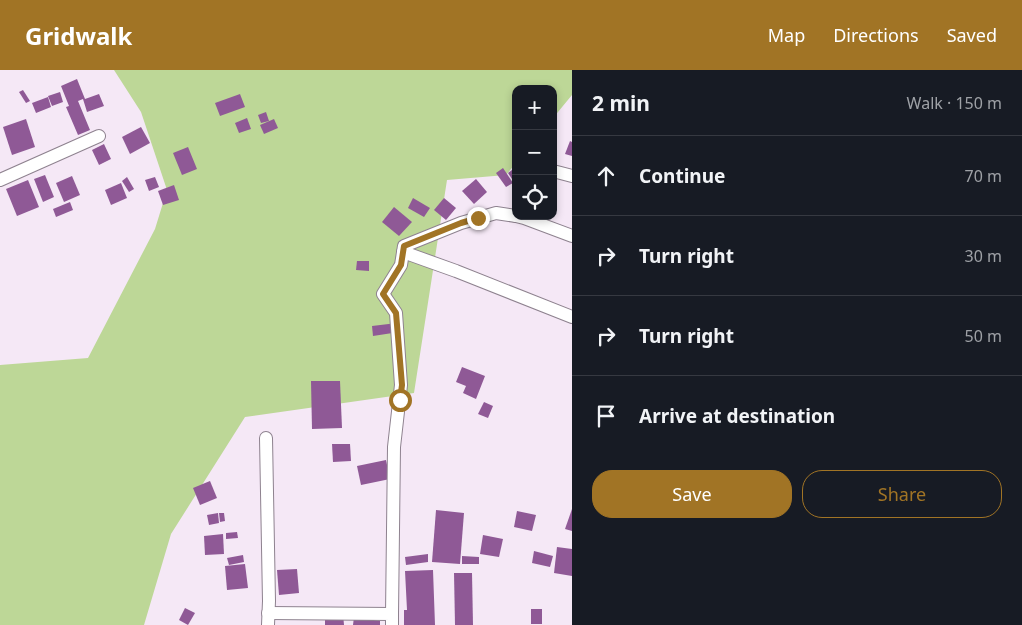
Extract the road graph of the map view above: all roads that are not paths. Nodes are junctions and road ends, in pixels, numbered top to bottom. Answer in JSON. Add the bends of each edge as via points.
{"nodes":[{"id":1,"x":99,"y":136,"type":"dead end"},
{"id":2,"x":557,"y":172,"type":"edge"},
{"id":3,"x":572,"y":176,"type":"edge"},
{"id":4,"x":0,"y":180,"type":"edge"},
{"id":5,"x":512,"y":215,"type":"edge"},
{"id":6,"x":529,"y":220,"type":"edge"},
{"id":7,"x":572,"y":236,"type":"edge"},
{"id":8,"x":403,"y":252,"type":"junction"},
{"id":9,"x":572,"y":317,"type":"edge"},
{"id":10,"x":266,"y":438,"type":"dead end"},
{"id":11,"x":268,"y":619,"type":"edge"},
{"id":12,"x":392,"y":620,"type":"edge"}],
"edges":[{"from":1,"to":4,"type":"street"},
{"from":2,"to":3,"type":"street"},
{"from":5,"to":8,"type":"street","via":[[496,213],[461,223],[404,246]]},
{"from":6,"to":7,"type":"street"},
{"from":8,"to":9,"type":"street"},
{"from":8,"to":12,"type":"street","via":[[401,265],[383,294],[396,313],[402,385],[394,447]]},
{"from":10,"to":11,"type":"street"},
{"from":11,"to":12,"type":"street"}]}
